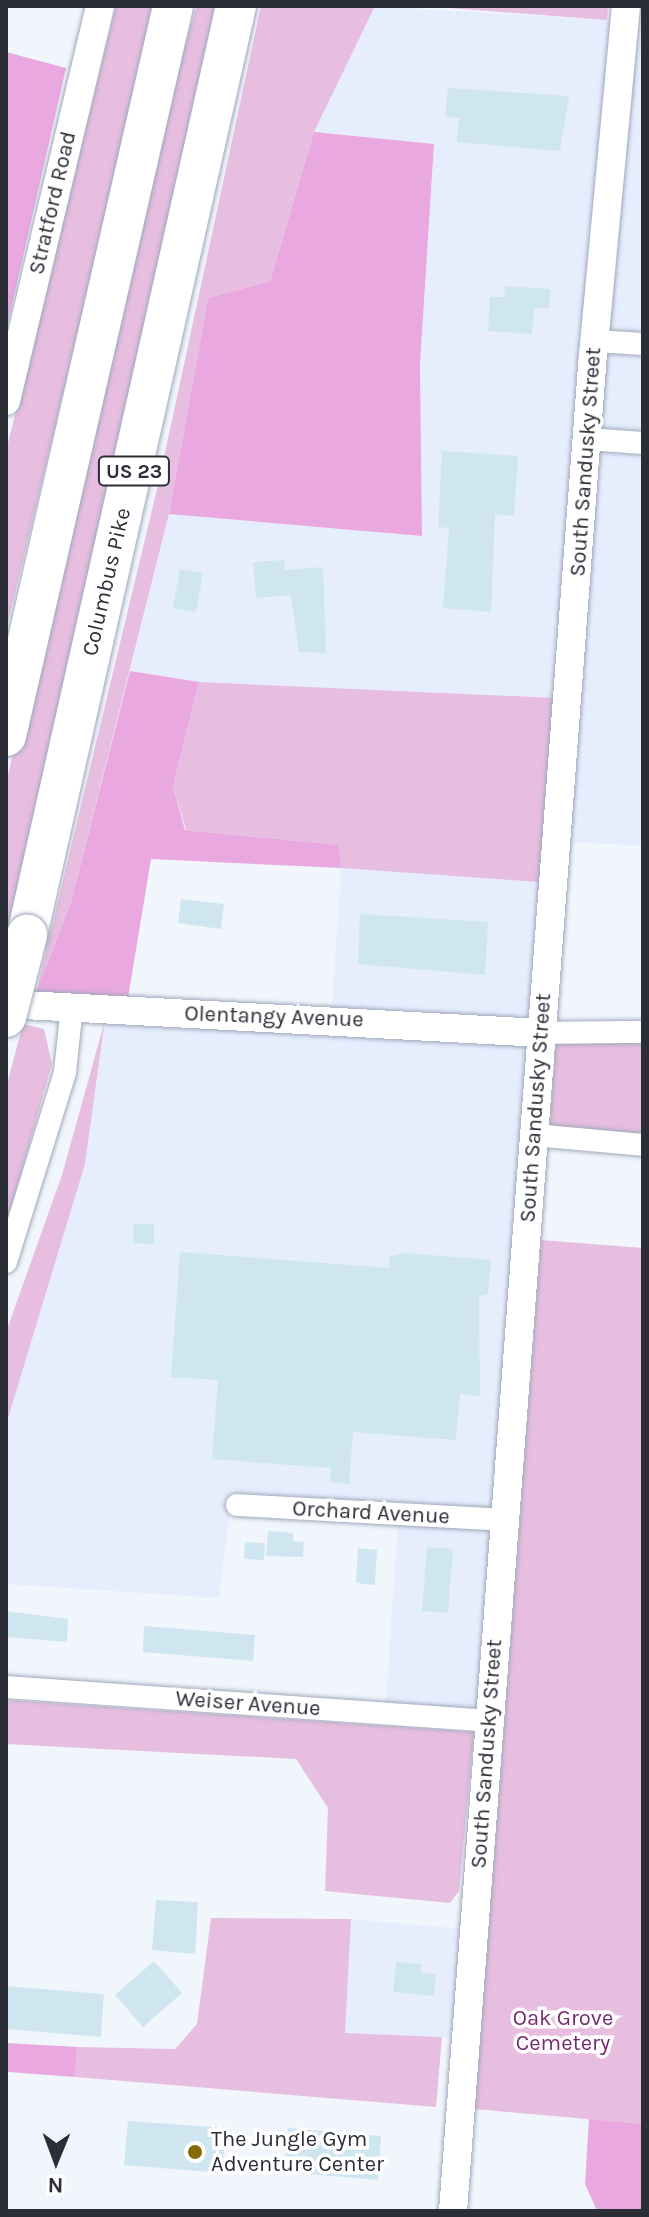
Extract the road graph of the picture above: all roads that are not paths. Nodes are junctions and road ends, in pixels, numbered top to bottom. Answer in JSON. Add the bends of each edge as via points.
{"nodes":[{"id":1,"x":100,"y":6,"type":"edge"},
{"id":2,"x":173,"y":6,"type":"edge"},
{"id":3,"x":236,"y":6,"type":"edge"},
{"id":4,"x":631,"y":20,"type":"edge"},
{"id":5,"x":595,"y":341,"type":"junction"},
{"id":6,"x":643,"y":344,"type":"edge"},
{"id":7,"x":6,"y":401,"type":"edge"},
{"id":8,"x":587,"y":439,"type":"junction"},
{"id":9,"x":643,"y":443,"type":"edge"},
{"id":10,"x":6,"y":736,"type":"edge"},
{"id":11,"x":6,"y":1004,"type":"edge"},
{"id":12,"x":72,"y":1007,"type":"junction"},
{"id":13,"x":6,"y":1017,"type":"edge"},
{"id":14,"x":643,"y":1032,"type":"edge"},
{"id":15,"x":542,"y":1033,"type":"junction"},
{"id":16,"x":534,"y":1135,"type":"junction"},
{"id":17,"x":643,"y":1145,"type":"edge"},
{"id":18,"x":6,"y":1262,"type":"edge"},
{"id":19,"x":237,"y":1505,"type":"dead end"},
{"id":20,"x":505,"y":1520,"type":"junction"},
{"id":21,"x":6,"y":1687,"type":"edge"},
{"id":22,"x":490,"y":1721,"type":"junction"},
{"id":23,"x":453,"y":2211,"type":"edge"}],
"edges":[{"from":1,"to":7,"type":"street","name":"Stratford Road"},
{"from":2,"to":10,"type":"highway","number":"US 23"},
{"from":3,"to":13,"type":"highway","name":"Columbus Pike","number":"US 23","bridge":true},
{"from":4,"to":5,"type":"street","name":"South Sandusky Street"},
{"from":5,"to":6,"type":"street"},
{"from":5,"to":8,"type":"street","name":"South Sandusky Street"},
{"from":8,"to":9,"type":"street"},
{"from":8,"to":15,"type":"street","name":"South Sandusky Street"},
{"from":11,"to":12,"type":"street","name":"Olentangy Avenue"},
{"from":12,"to":15,"type":"street","name":"Olentangy Avenue"},
{"from":12,"to":18,"type":"street","via":[[65,1072]]},
{"from":14,"to":15,"type":"street"},
{"from":15,"to":16,"type":"street","name":"South Sandusky Street"},
{"from":16,"to":17,"type":"street"},
{"from":16,"to":20,"type":"street","name":"South Sandusky Street"},
{"from":19,"to":20,"type":"street","name":"Orchard Avenue"},
{"from":20,"to":22,"type":"street","name":"South Sandusky Street"},
{"from":21,"to":22,"type":"street","name":"Weiser Avenue"},
{"from":22,"to":23,"type":"street","name":"South Sandusky Street"}]}
